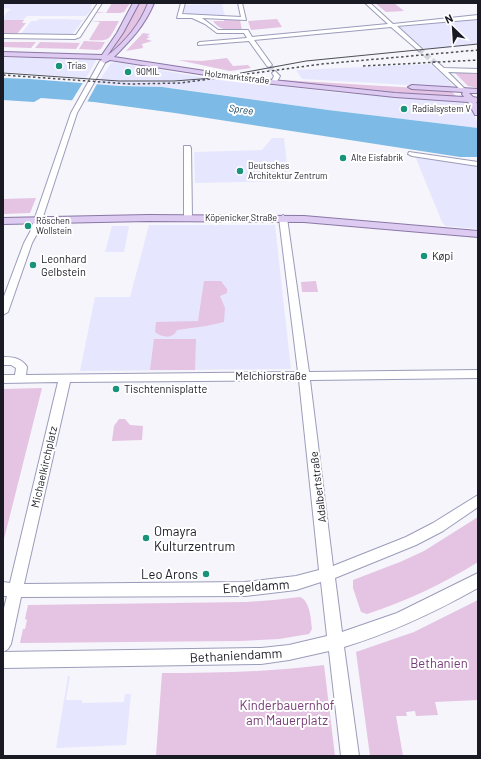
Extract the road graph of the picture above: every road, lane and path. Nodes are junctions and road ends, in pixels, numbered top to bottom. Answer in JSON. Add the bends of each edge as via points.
{"nodes":[{"id":1,"x":100,"y":3,"type":"edge"},
{"id":2,"x":136,"y":3,"type":"edge"},
{"id":3,"x":151,"y":3,"type":"edge"},
{"id":4,"x":183,"y":3,"type":"edge"},
{"id":5,"x":240,"y":3,"type":"edge"},
{"id":6,"x":368,"y":3,"type":"edge"},
{"id":7,"x":192,"y":16,"type":"junction"},
{"id":8,"x":478,"y":18,"type":"edge"},
{"id":9,"x":393,"y":26,"type":"junction"},
{"id":10,"x":3,"y":36,"type":"edge"},
{"id":11,"x":250,"y":39,"type":"junction"},
{"id":12,"x":200,"y":44,"type":"dead end"},
{"id":13,"x":419,"y":49,"type":"tunnel mouth"},
{"id":14,"x":3,"y":52,"type":"edge"},
{"id":15,"x":107,"y":57,"type":"junction"},
{"id":16,"x":435,"y":63,"type":"tunnel mouth"},
{"id":17,"x":269,"y":65,"type":"tunnel mouth"},
{"id":18,"x":442,"y":70,"type":"junction"},
{"id":19,"x":478,"y":71,"type":"edge"},
{"id":20,"x":275,"y":78,"type":"junction"},
{"id":21,"x":381,"y":85,"type":"dead end"},
{"id":22,"x":403,"y":87,"type":"dead end"},
{"id":23,"x":462,"y":90,"type":"junction"},
{"id":24,"x":478,"y":90,"type":"edge"},
{"id":25,"x":474,"y":100,"type":"edge"},
{"id":26,"x":478,"y":113,"type":"edge"},
{"id":27,"x":187,"y":148,"type":"dead end"},
{"id":28,"x":412,"y":154,"type":"dead end"},
{"id":29,"x":478,"y":164,"type":"edge"},
{"id":30,"x":188,"y":218,"type":"junction"},
{"id":31,"x":283,"y":218,"type":"junction"},
{"id":32,"x":3,"y":220,"type":"edge"},
{"id":33,"x":38,"y":220,"type":"junction"},
{"id":34,"x":478,"y":234,"type":"edge"},
{"id":35,"x":3,"y":312,"type":"edge"},
{"id":36,"x":3,"y":361,"type":"edge"},
{"id":37,"x":478,"y":374,"type":"edge"},
{"id":38,"x":304,"y":376,"type":"junction"},
{"id":39,"x":65,"y":378,"type":"junction"},
{"id":40,"x":3,"y":379,"type":"edge"},
{"id":41,"x":19,"y":379,"type":"junction"},
{"id":42,"x":478,"y":500,"type":"edge"},
{"id":43,"x":327,"y":574,"type":"junction"},
{"id":44,"x":478,"y":580,"type":"edge"},
{"id":45,"x":9,"y":589,"type":"edge"},
{"id":46,"x":336,"y":641,"type":"junction"},
{"id":47,"x":3,"y":644,"type":"edge"},
{"id":48,"x":3,"y":660,"type":"edge"},
{"id":49,"x":350,"y":756,"type":"edge"}],
"edges":[{"from":1,"to":10,"type":"street","via":[[75,37]]},
{"from":2,"to":15,"type":"main road"},
{"from":3,"to":15,"type":"main road","via":[[136,31]]},
{"from":4,"to":7,"type":"street","via":[[180,16]]},
{"from":5,"to":7,"type":"street","via":[[244,19]]},
{"from":6,"to":9,"type":"street"},
{"from":7,"to":11,"type":"street","via":[[217,30],[246,31]]},
{"from":8,"to":9,"type":"street"},
{"from":9,"to":11,"type":"street"},
{"from":9,"to":13,"type":"street"},
{"from":11,"to":12,"type":"street"},
{"from":11,"to":17,"type":"street"},
{"from":14,"to":15,"type":"main road","name":"Holzmarktstraße"},
{"from":15,"to":20,"type":"main road","name":"Holzmarktstraße","via":[[219,76]]},
{"from":15,"to":33,"type":"street","via":[[74,113]]},
{"from":16,"to":18,"type":"street"},
{"from":18,"to":19,"type":"street"},
{"from":18,"to":23,"type":"street"},
{"from":20,"to":21,"type":"main road","name":"Holzmarktstraße"},
{"from":20,"to":25,"type":"main road","name":"Holzmarktstraße","via":[[395,95]]},
{"from":22,"to":23,"type":"main road"},
{"from":23,"to":24,"type":"main road"},
{"from":23,"to":25,"type":"main road"},
{"from":25,"to":26,"type":"main road"},
{"from":27,"to":30,"type":"street"},
{"from":28,"to":29,"type":"street"},
{"from":30,"to":31,"type":"main road","name":"Köpenicker Straße"},
{"from":30,"to":33,"type":"main road","name":"Köpenicker Straße"},
{"from":31,"to":34,"type":"main road","name":"Köpenicker Straße"},
{"from":31,"to":38,"type":"street","name":"Adalbertstraße"},
{"from":32,"to":33,"type":"main road","name":"Köpenicker Straße"},
{"from":33,"to":35,"type":"street"},
{"from":36,"to":41,"type":"street","via":[[13,361],[22,367]]},
{"from":37,"to":38,"type":"street","name":"Melchiorstraße"},
{"from":38,"to":39,"type":"street","name":"Melchiorstraße"},
{"from":38,"to":43,"type":"street","name":"Adalbertstraße"},
{"from":39,"to":41,"type":"street"},
{"from":39,"to":45,"type":"street","name":"Michaelkirchplatz"},
{"from":40,"to":41,"type":"street"},
{"from":42,"to":43,"type":"street","name":"Engeldamm","via":[[438,527],[411,541]]},
{"from":43,"to":45,"type":"street","name":"Engeldamm","via":[[296,583],[262,588],[31,591]]},
{"from":43,"to":46,"type":"street","name":"Adalbertstraße"},
{"from":44,"to":46,"type":"street","name":"Bethaniendamm","via":[[414,614]]},
{"from":45,"to":47,"type":"street","name":"Michaelkirchplatz"},
{"from":46,"to":48,"type":"street","name":"Bethaniendamm","via":[[308,649],[261,656]]},
{"from":46,"to":49,"type":"street","name":"Adalbertstraße"}]}
